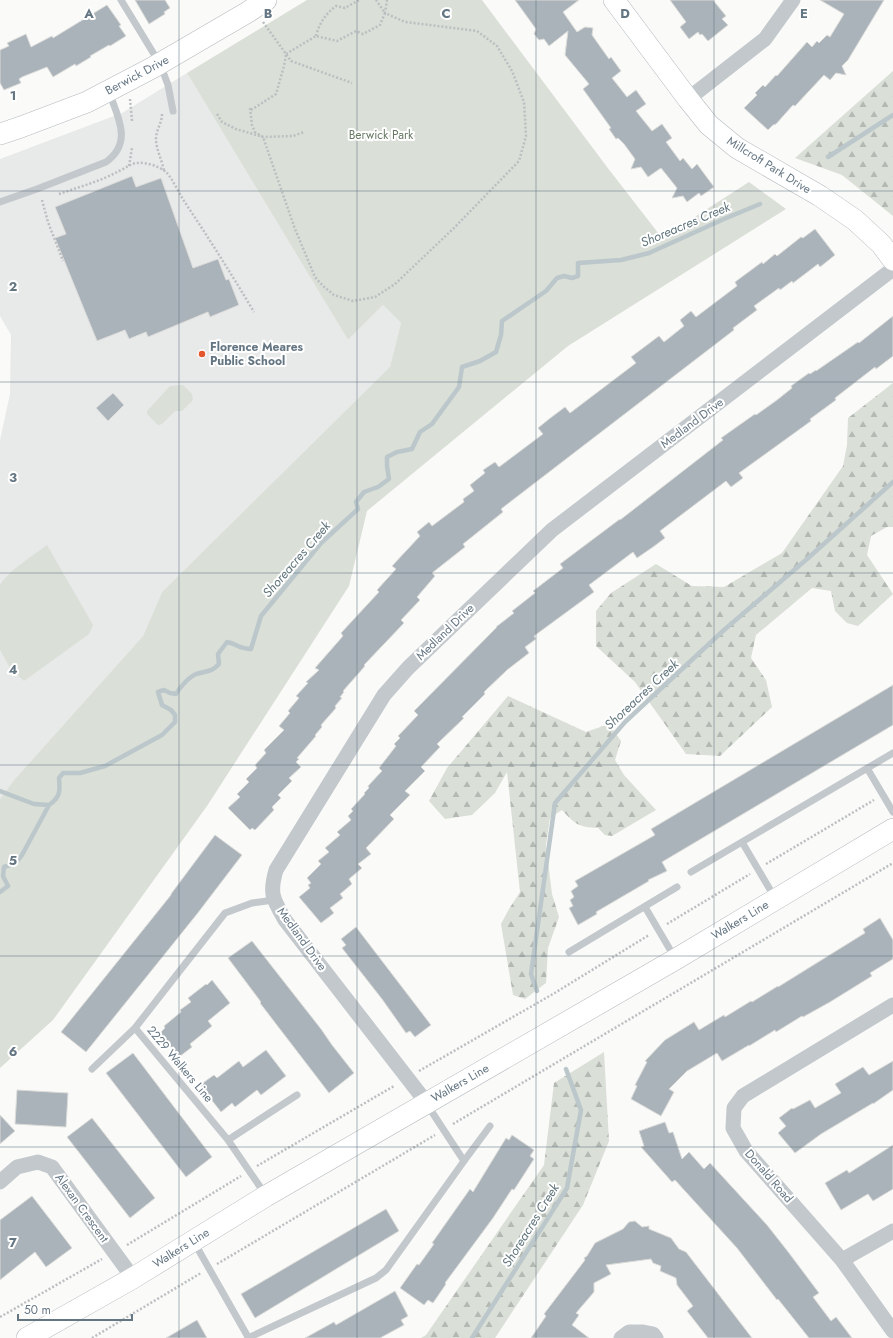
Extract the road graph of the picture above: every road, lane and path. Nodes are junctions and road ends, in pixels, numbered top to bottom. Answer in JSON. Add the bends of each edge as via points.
{"nodes":[{"id":1,"x":121,"y":0,"type":"edge"},
{"id":2,"x":359,"y":0,"type":"edge"},
{"id":3,"x":376,"y":0,"type":"edge"},
{"id":4,"x":387,"y":0,"type":"edge"},
{"id":5,"x":614,"y":0,"type":"edge"},
{"id":6,"x":793,"y":0,"type":"edge"},
{"id":7,"x":260,"y":4,"type":"edge"},
{"id":8,"x":385,"y":13,"type":"junction"},
{"id":9,"x":316,"y":36,"type":"junction"},
{"id":10,"x":286,"y":54,"type":"junction"},
{"id":11,"x":160,"y":64,"type":"junction"},
{"id":12,"x":352,"y":83,"type":"dead end"},
{"id":13,"x":108,"y":91,"type":"junction"},
{"id":14,"x":688,"y":99,"type":"junction"},
{"id":15,"x":162,"y":111,"type":"dead end"},
{"id":16,"x":173,"y":111,"type":"dead end"},
{"id":17,"x":217,"y":114,"type":"dead end"},
{"id":18,"x":304,"y":132,"type":"dead end"},
{"id":19,"x":0,"y":134,"type":"edge"},
{"id":20,"x":263,"y":138,"type":"junction"},
{"id":21,"x":164,"y":171,"type":"junction"},
{"id":22,"x":54,"y":196,"type":"dead end"},
{"id":23,"x":48,"y":198,"type":"dead end"},
{"id":24,"x":42,"y":200,"type":"junction"},
{"id":25,"x":0,"y":202,"type":"edge"},
{"id":26,"x":37,"y":202,"type":"dead end"},
{"id":27,"x":893,"y":260,"type":"edge"},
{"id":28,"x":63,"y":261,"type":"dead end"},
{"id":29,"x":893,"y":269,"type":"edge"},
{"id":30,"x":254,"y":312,"type":"dead end"},
{"id":31,"x":893,"y":753,"type":"edge"},
{"id":32,"x":867,"y":768,"type":"junction"},
{"id":33,"x":883,"y":795,"type":"junction"},
{"id":34,"x":893,"y":812,"type":"edge"},
{"id":35,"x":893,"y":829,"type":"edge"},
{"id":36,"x":742,"y":842,"type":"junction"},
{"id":37,"x":893,"y":863,"type":"edge"},
{"id":38,"x":758,"y":869,"type":"junction"},
{"id":39,"x":691,"y":872,"type":"dead end"},
{"id":40,"x":677,"y":887,"type":"dead end"},
{"id":41,"x":775,"y":899,"type":"junction"},
{"id":42,"x":274,"y":900,"type":"junction"},
{"id":43,"x":645,"y":907,"type":"junction"},
{"id":44,"x":658,"y":929,"type":"junction"},
{"id":45,"x":569,"y":952,"type":"dead end"},
{"id":46,"x":676,"y":959,"type":"junction"},
{"id":47,"x":893,"y":1005,"type":"edge"},
{"id":48,"x":135,"y":1028,"type":"junction"},
{"id":49,"x":92,"y":1070,"type":"dead end"},
{"id":50,"x":407,"y":1078,"type":"junction"},
{"id":51,"x":297,"y":1095,"type":"dead end"},
{"id":52,"x":426,"y":1102,"type":"junction"},
{"id":53,"x":490,"y":1126,"type":"dead end"},
{"id":54,"x":443,"y":1130,"type":"junction"},
{"id":55,"x":228,"y":1140,"type":"junction"},
{"id":56,"x":464,"y":1161,"type":"junction"},
{"id":57,"x":249,"y":1171,"type":"junction"},
{"id":58,"x":0,"y":1182,"type":"edge"},
{"id":59,"x":266,"y":1196,"type":"junction"},
{"id":60,"x":893,"y":1231,"type":"edge"},
{"id":61,"x":194,"y":1240,"type":"junction"},
{"id":62,"x":114,"y":1252,"type":"junction"},
{"id":63,"x":842,"y":1260,"type":"junction"},
{"id":64,"x":209,"y":1268,"type":"junction"},
{"id":65,"x":133,"y":1278,"type":"junction"},
{"id":66,"x":0,"y":1317,"type":"edge"},
{"id":67,"x":893,"y":1330,"type":"edge"},
{"id":68,"x":27,"y":1338,"type":"edge"},
{"id":69,"x":92,"y":1338,"type":"edge"},
{"id":70,"x":248,"y":1338,"type":"edge"},
{"id":71,"x":621,"y":1338,"type":"edge"},
{"id":72,"x":656,"y":1338,"type":"edge"}],
"edges":[{"from":1,"to":11,"type":"lane"},
{"from":2,"to":9,"type":"path","via":[[345,8],[336,6],[330,10],[320,22]]},
{"from":3,"to":8,"type":"path"},
{"from":4,"to":8,"type":"path"},
{"from":5,"to":14,"type":"main road","name":"Millcroft Park Drive"},
{"from":6,"to":14,"type":"street","via":[[764,39]]},
{"from":7,"to":10,"type":"path"},
{"from":7,"to":11,"type":"main road","name":"Berwick Drive"},
{"from":8,"to":9,"type":"path","via":[[380,25],[364,34],[356,31],[338,41]]},
{"from":8,"to":20,"type":"path","via":[[405,22],[478,31],[497,46],[512,71],[524,102],[526,136],[519,161],[454,228],[395,284],[375,297],[353,301],[334,295],[315,277]]},
{"from":9,"to":10,"type":"path"},
{"from":10,"to":12,"type":"path","via":[[292,62]]},
{"from":10,"to":20,"type":"path","via":[[276,94],[250,109],[255,132]]},
{"from":11,"to":13,"type":"main road","name":"Berwick Drive"},
{"from":11,"to":16,"type":"lane","via":[[168,85]]},
{"from":13,"to":19,"type":"main road","name":"Berwick Drive","via":[[87,102]]},
{"from":13,"to":25,"type":"lane","via":[[119,118],[122,138],[120,148],[114,156],[99,165]]},
{"from":14,"to":27,"type":"main road","name":"Millcroft Park Drive","via":[[708,125],[737,148],[820,196],[855,220],[881,244]]},
{"from":15,"to":21,"type":"path","via":[[156,139]]},
{"from":17,"to":20,"type":"path","via":[[222,122]]},
{"from":18,"to":20,"type":"path","via":[[293,136]]},
{"from":21,"to":22,"type":"path","via":[[139,162]]},
{"from":21,"to":30,"type":"path","via":[[226,264]]},
{"from":23,"to":24,"type":"path"},
{"from":24,"to":26,"type":"path"},
{"from":24,"to":28,"type":"path"},
{"from":29,"to":42,"type":"street","name":"Medland Drive","via":[[552,530],[408,668],[384,695],[276,870],[272,884]]},
{"from":31,"to":32,"type":"lane"},
{"from":32,"to":33,"type":"lane"},
{"from":32,"to":36,"type":"lane"},
{"from":33,"to":34,"type":"lane"},
{"from":33,"to":38,"type":"path"},
{"from":35,"to":41,"type":"main road","name":"Walkers Line"},
{"from":36,"to":38,"type":"lane"},
{"from":36,"to":39,"type":"lane"},
{"from":37,"to":54,"type":"path"},
{"from":38,"to":41,"type":"lane"},
{"from":38,"to":44,"type":"path"},
{"from":40,"to":43,"type":"lane"},
{"from":41,"to":46,"type":"main road","name":"Walkers Line"},
{"from":42,"to":48,"type":"lane","name":"2229 Walkers Line","via":[[252,903],[225,913]]},
{"from":42,"to":50,"type":"street","name":"Medland Drive","via":[[285,920]]},
{"from":43,"to":44,"type":"lane"},
{"from":43,"to":45,"type":"lane"},
{"from":44,"to":46,"type":"lane"},
{"from":44,"to":50,"type":"path","via":[[553,994]]},
{"from":46,"to":52,"type":"main road","name":"Walkers Line"},
{"from":47,"to":63,"type":"street","name":"Donald Road","via":[[743,1096],[734,1108],[733,1128],[746,1151]]},
{"from":48,"to":49,"type":"lane"},
{"from":48,"to":55,"type":"lane","name":"2229 Walkers Line"},
{"from":50,"to":52,"type":"street","name":"Medland Drive"},
{"from":50,"to":57,"type":"path"},
{"from":51,"to":55,"type":"lane"},
{"from":52,"to":54,"type":"lane"},
{"from":52,"to":59,"type":"main road","name":"Walkers Line"},
{"from":53,"to":56,"type":"lane"},
{"from":54,"to":56,"type":"lane"},
{"from":54,"to":64,"type":"path"},
{"from":55,"to":57,"type":"lane","name":"2229 Walkers Line"},
{"from":56,"to":70,"type":"lane","via":[[386,1270],[376,1278]]},
{"from":57,"to":59,"type":"lane","name":"2229 Walkers Line"},
{"from":57,"to":62,"type":"path"},
{"from":58,"to":62,"type":"street","name":"Alexan Crescent","via":[[17,1167],[38,1162],[52,1167]]},
{"from":59,"to":61,"type":"main road","name":"Walkers Line"},
{"from":60,"to":63,"type":"street"},
{"from":61,"to":64,"type":"lane"},
{"from":61,"to":65,"type":"main road","name":"Walkers Line"},
{"from":62,"to":65,"type":"street","name":"Alexan Crescent"},
{"from":62,"to":66,"type":"path"},
{"from":63,"to":67,"type":"street","name":"Donald Road"},
{"from":64,"to":69,"type":"path"},
{"from":64,"to":70,"type":"lane"},
{"from":65,"to":68,"type":"main road","name":"Walkers Line"},
{"from":71,"to":72,"type":"street","via":[[629,1332],[654,1334]]}]}
